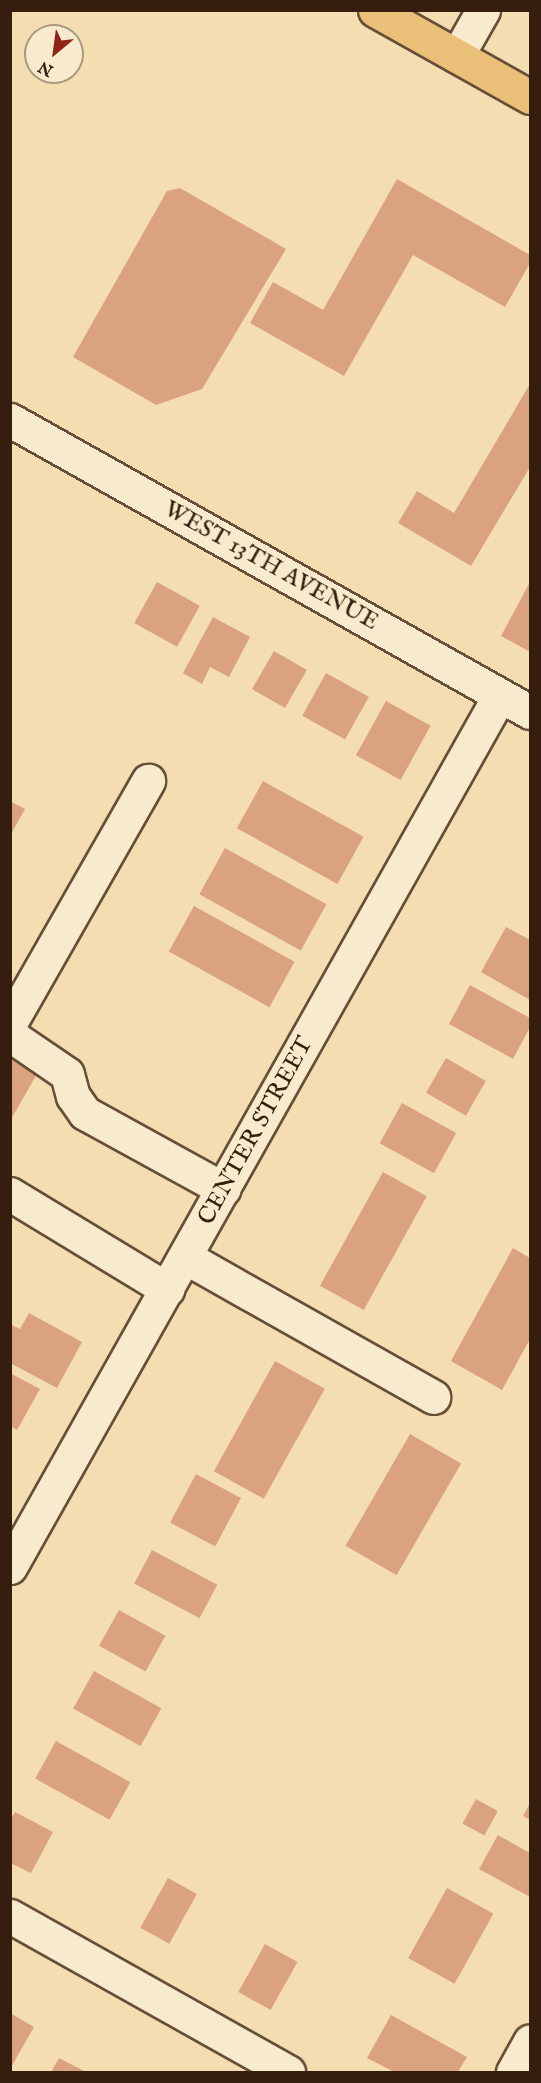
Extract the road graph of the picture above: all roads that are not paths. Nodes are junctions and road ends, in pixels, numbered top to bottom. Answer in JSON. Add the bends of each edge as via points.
{"nodes":[{"id":1,"x":375,"y":10,"type":"edge"},
{"id":2,"x":483,"y":10,"type":"edge"},
{"id":3,"x":457,"y":56,"type":"junction"},
{"id":4,"x":531,"y":97,"type":"edge"},
{"id":5,"x":10,"y":420,"type":"edge"},
{"id":6,"x":500,"y":695,"type":"junction"},
{"id":7,"x":531,"y":712,"type":"edge"},
{"id":8,"x":148,"y":781,"type":"dead end"},
{"id":9,"x":10,"y":1023,"type":"edge"},
{"id":10,"x":10,"y":1035,"type":"edge"},
{"id":11,"x":223,"y":1190,"type":"junction"},
{"id":12,"x":10,"y":1194,"type":"edge"},
{"id":13,"x":185,"y":1257,"type":"junction"},
{"id":14,"x":167,"y":1289,"type":"junction"},
{"id":15,"x":433,"y":1397,"type":"dead end"},
{"id":16,"x":10,"y":1568,"type":"edge"},
{"id":17,"x":10,"y":1916,"type":"edge"},
{"id":18,"x":531,"y":2041,"type":"edge"},
{"id":19,"x":252,"y":2064,"type":"edge"},
{"id":20,"x":288,"y":2073,"type":"edge"},
{"id":21,"x":513,"y":2073,"type":"edge"}],
"edges":[{"from":1,"to":3,"type":"main road"},
{"from":2,"to":3,"type":"street"},
{"from":3,"to":4,"type":"main road"},
{"from":5,"to":6,"type":"street","name":"WEST 13TH AVENUE"},
{"from":6,"to":7,"type":"street","name":"WEST 13TH AVENUE"},
{"from":6,"to":11,"type":"street","name":"CENTER STREET"},
{"from":8,"to":9,"type":"street"},
{"from":10,"to":11,"type":"street","via":[[67,1074],[73,1096],[85,1113]]},
{"from":11,"to":13,"type":"street","name":"CENTER STREET"},
{"from":12,"to":14,"type":"street"},
{"from":13,"to":14,"type":"street","name":"CENTER STREET"},
{"from":13,"to":15,"type":"street"},
{"from":14,"to":16,"type":"street","name":"CENTER STREET"},
{"from":17,"to":19,"type":"street"},
{"from":18,"to":21,"type":"street"},
{"from":19,"to":20,"type":"street"}]}
